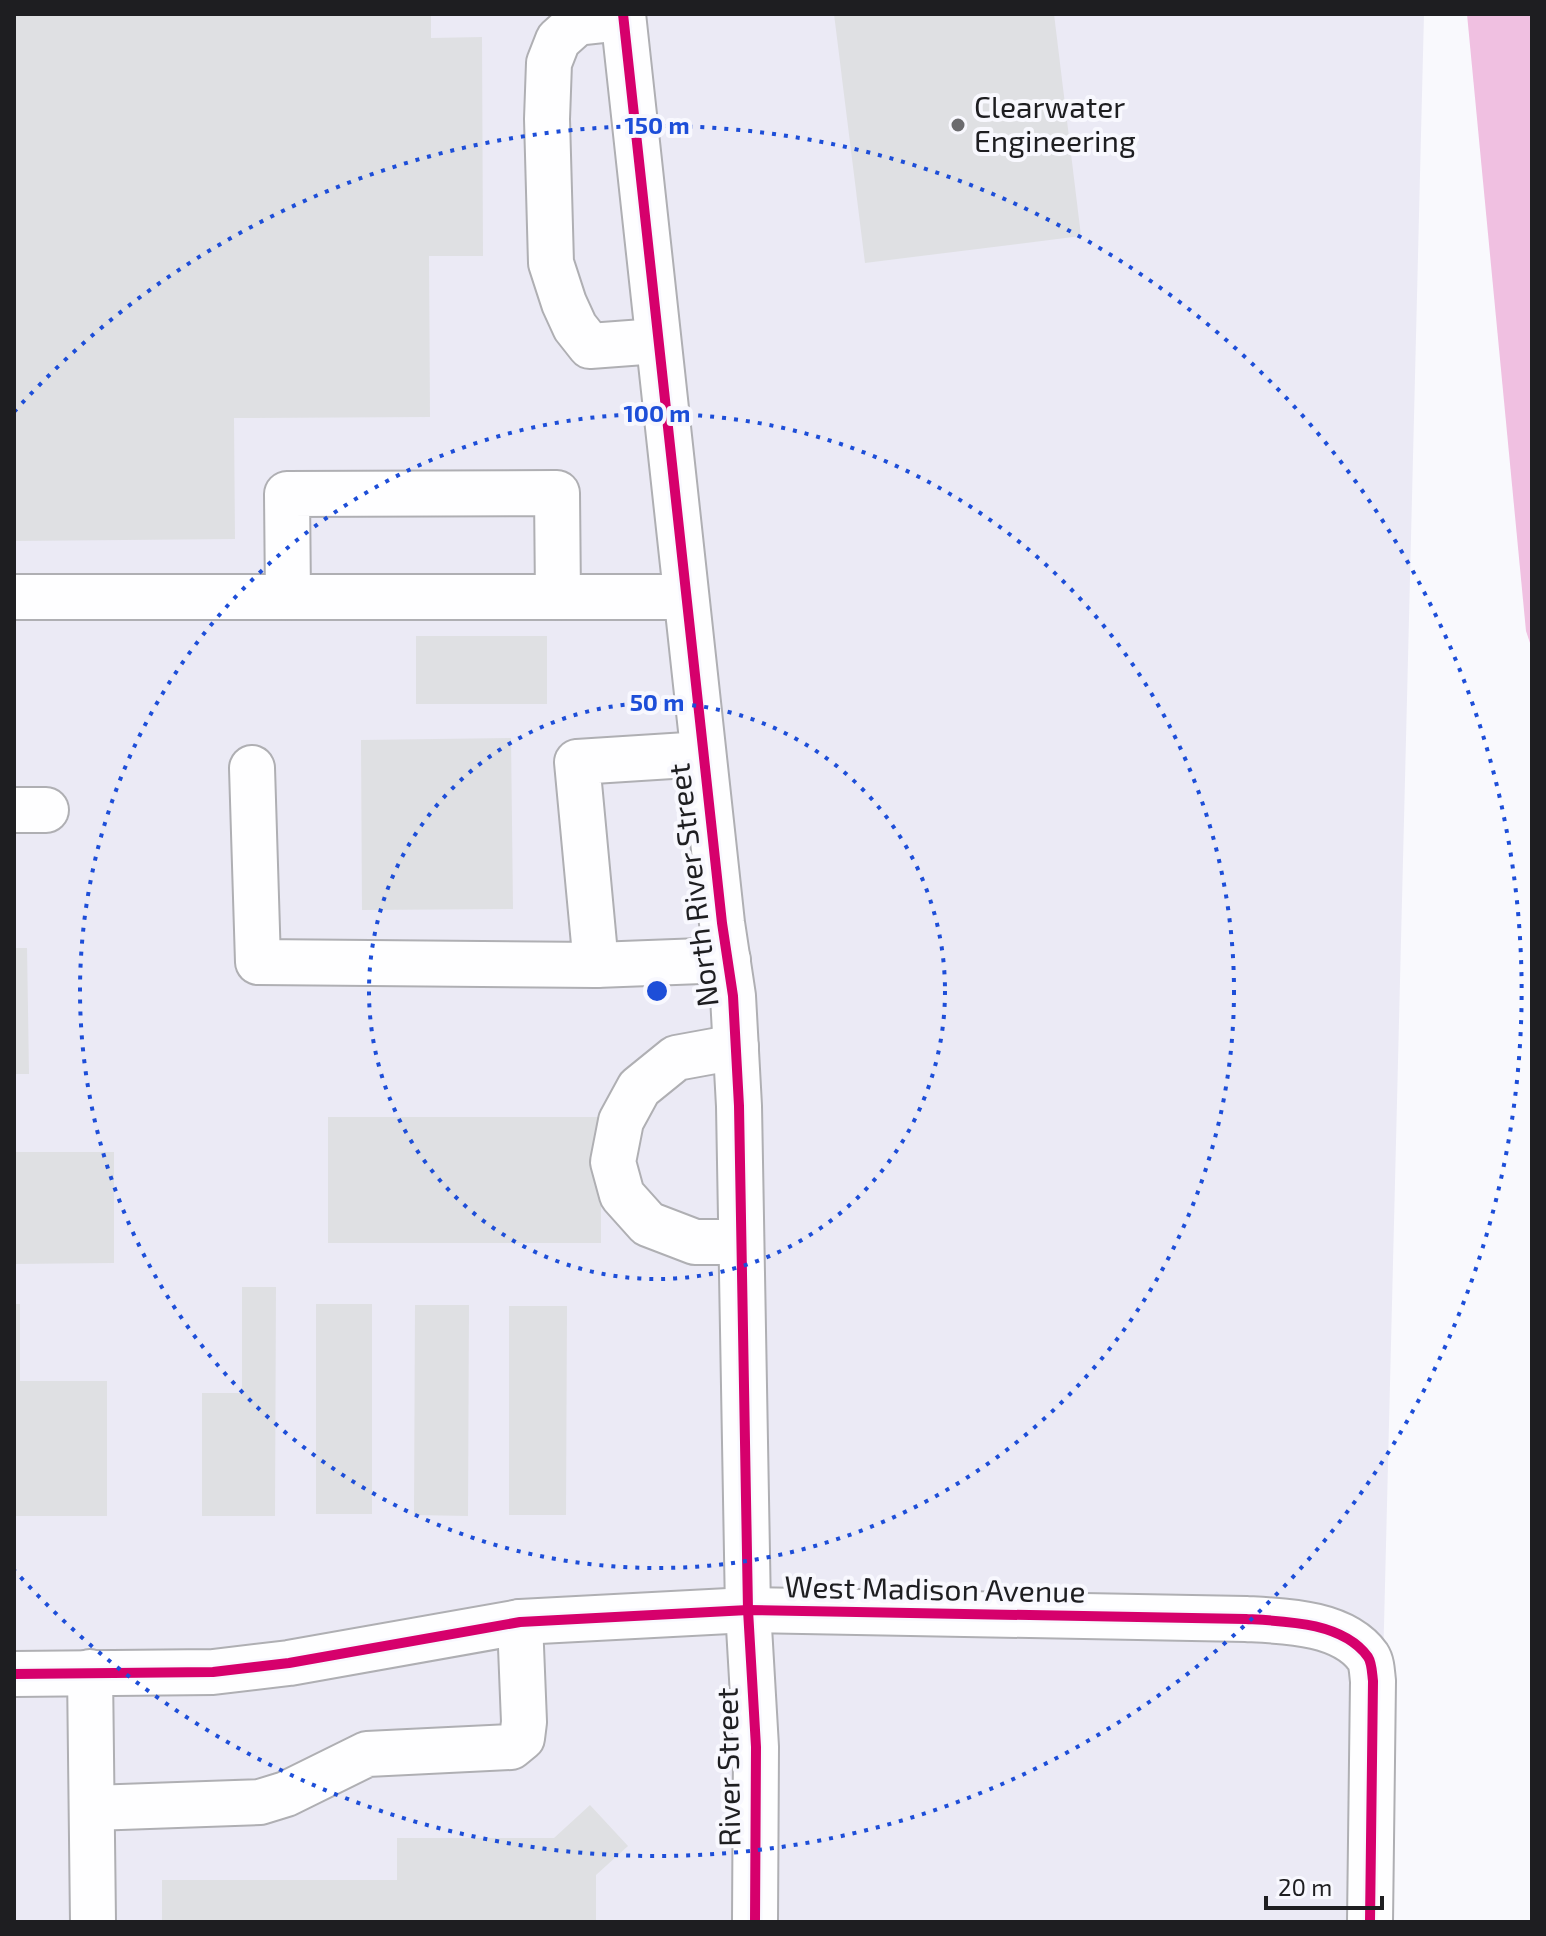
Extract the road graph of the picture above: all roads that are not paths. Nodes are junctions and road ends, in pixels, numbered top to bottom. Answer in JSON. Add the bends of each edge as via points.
{"nodes":[{"id":1,"x":623,"y":16,"type":"edge"},
{"id":2,"x":657,"y":341,"type":"junction"},
{"id":3,"x":14,"y":597,"type":"edge"},
{"id":4,"x":288,"y":597,"type":"junction"},
{"id":5,"x":558,"y":597,"type":"junction"},
{"id":6,"x":686,"y":597,"type":"junction"},
{"id":7,"x":703,"y":754,"type":"junction"},
{"id":8,"x":252,"y":768,"type":"dead end"},
{"id":9,"x":728,"y":960,"type":"junction"},
{"id":10,"x":596,"y":965,"type":"junction"},
{"id":11,"x":736,"y":1047,"type":"junction"},
{"id":12,"x":741,"y":1242,"type":"junction"},
{"id":13,"x":748,"y":1610,"type":"junction"},
{"id":14,"x":520,"y":1622,"type":"junction"},
{"id":15,"x":90,"y":1672,"type":"junction"},
{"id":16,"x":14,"y":1674,"type":"edge"},
{"id":17,"x":92,"y":1808,"type":"junction"},
{"id":18,"x":93,"y":1922,"type":"edge"},
{"id":19,"x":755,"y":1922,"type":"edge"},
{"id":20,"x":1370,"y":1922,"type":"edge"}],
"edges":[{"from":1,"to":2,"type":"street","name":"North River Street"},
{"from":1,"to":2,"type":"street","via":[[577,23],[558,40],[549,63],[551,263],[575,327],[590,346]]},
{"from":2,"to":6,"type":"street","name":"North River Street"},
{"from":3,"to":4,"type":"street"},
{"from":4,"to":5,"type":"street"},
{"from":4,"to":5,"type":"street","via":[[287,494],[557,493]]},
{"from":5,"to":6,"type":"street"},
{"from":6,"to":7,"type":"street","name":"North River Street"},
{"from":7,"to":9,"type":"street","name":"North River Street"},
{"from":7,"to":10,"type":"street","via":[[577,762]]},
{"from":8,"to":10,"type":"street","via":[[258,962]]},
{"from":9,"to":10,"type":"street"},
{"from":9,"to":11,"type":"street","name":"North River Street"},
{"from":11,"to":12,"type":"street","name":"North River Street"},
{"from":11,"to":12,"type":"street","via":[[676,1058],[639,1088],[621,1121],[613,1162],[622,1195],[648,1224],[695,1242]]},
{"from":12,"to":13,"type":"street","name":"North River Street"},
{"from":13,"to":14,"type":"street","name":"West Madison Avenue"},
{"from":13,"to":19,"type":"street","name":"River Street","via":[[756,1747]]},
{"from":13,"to":20,"type":"street","name":"West Madison Avenue","via":[[1289,1621],[1350,1641],[1370,1659],[1373,1681]]},
{"from":14,"to":15,"type":"street","name":"West Madison Avenue","via":[[213,1672]]},
{"from":14,"to":17,"type":"street","via":[[524,1722],[522,1738],[511,1747],[367,1754],[260,1802]]},
{"from":15,"to":16,"type":"street","name":"West Madison Avenue"},
{"from":15,"to":17,"type":"street"},
{"from":17,"to":18,"type":"street"}]}
